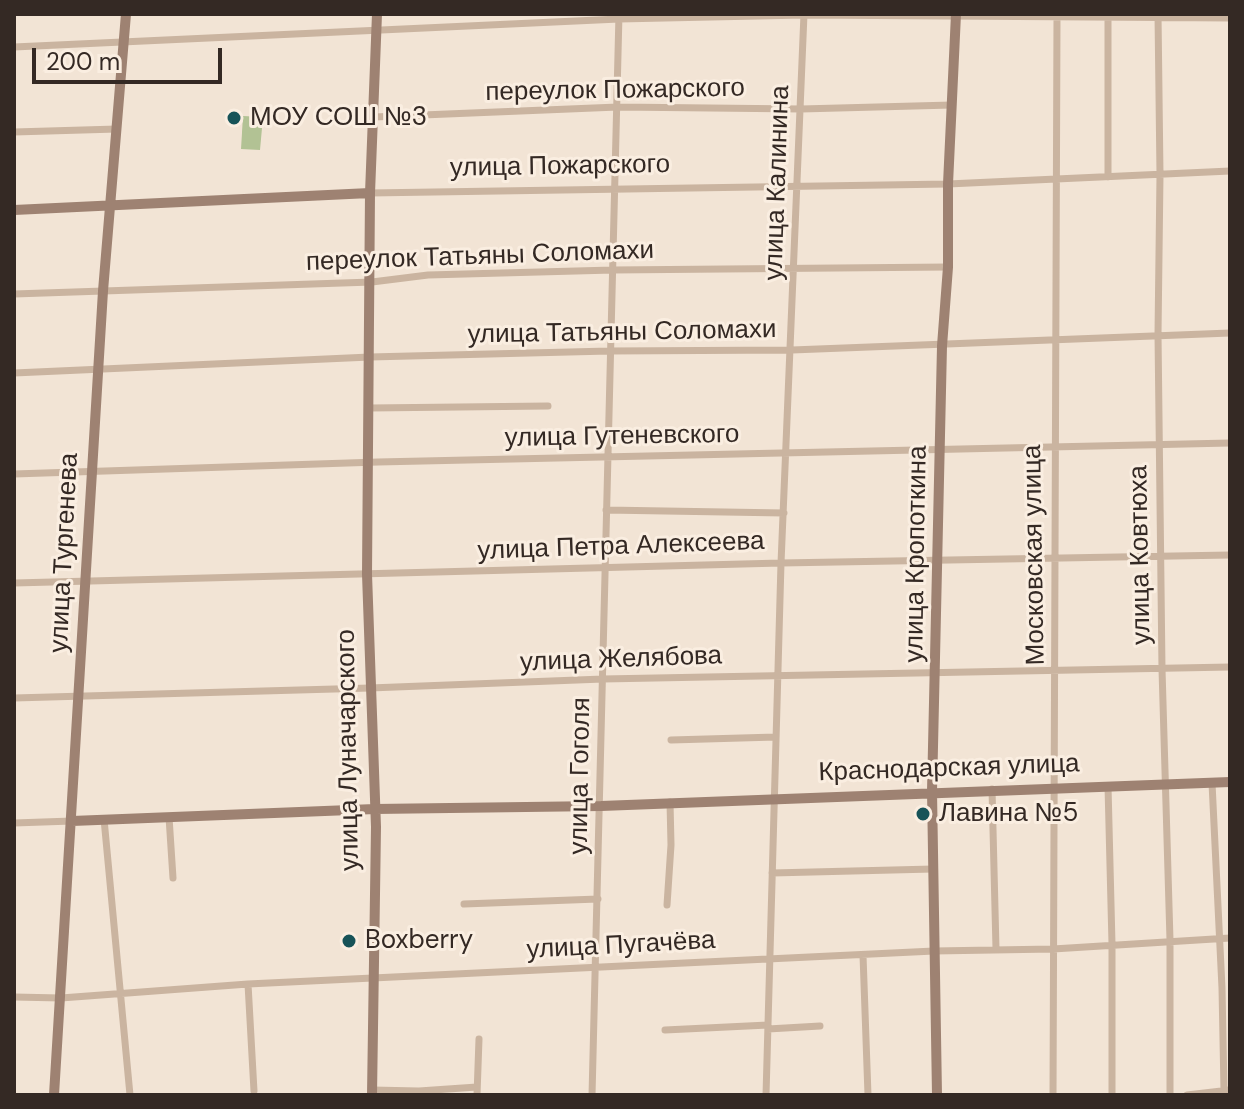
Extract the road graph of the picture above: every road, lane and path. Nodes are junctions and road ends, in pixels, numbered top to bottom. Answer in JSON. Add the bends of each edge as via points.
{"nodes":[{"id":1,"x":126,"y":14,"type":"edge"},
{"id":2,"x":377,"y":14,"type":"edge"},
{"id":3,"x":804,"y":15,"type":"edge"},
{"id":4,"x":1158,"y":15,"type":"edge"},
{"id":5,"x":619,"y":16,"type":"edge"},
{"id":6,"x":956,"y":16,"type":"edge"},
{"id":7,"x":1057,"y":16,"type":"edge"},
{"id":8,"x":1108,"y":17,"type":"junction"},
{"id":9,"x":1230,"y":18,"type":"edge"},
{"id":10,"x":376,"y":31,"type":"junction"},
{"id":11,"x":124,"y":42,"type":"junction"},
{"id":12,"x":14,"y":47,"type":"edge"},
{"id":13,"x":952,"y":105,"type":"junction"},
{"id":14,"x":618,"y":107,"type":"junction"},
{"id":15,"x":801,"y":109,"type":"junction"},
{"id":16,"x":374,"y":117,"type":"junction"},
{"id":17,"x":117,"y":129,"type":"junction"},
{"id":18,"x":14,"y":132,"type":"edge"},
{"id":19,"x":1230,"y":171,"type":"edge"},
{"id":20,"x":1160,"y":175,"type":"junction"},
{"id":21,"x":1108,"y":177,"type":"junction"},
{"id":22,"x":1058,"y":179,"type":"junction"},
{"id":23,"x":948,"y":184,"type":"junction"},
{"id":24,"x":797,"y":186,"type":"junction"},
{"id":25,"x":614,"y":187,"type":"junction"},
{"id":26,"x":370,"y":193,"type":"junction"},
{"id":27,"x":111,"y":205,"type":"junction"},
{"id":28,"x":14,"y":210,"type":"edge"},
{"id":29,"x":795,"y":267,"type":"junction"},
{"id":30,"x":948,"y":267,"type":"junction"},
{"id":31,"x":613,"y":270,"type":"junction"},
{"id":32,"x":372,"y":282,"type":"junction"},
{"id":33,"x":103,"y":291,"type":"junction"},
{"id":34,"x":14,"y":294,"type":"edge"},
{"id":35,"x":1230,"y":333,"type":"edge"},
{"id":36,"x":1158,"y":334,"type":"junction"},
{"id":37,"x":1054,"y":340,"type":"junction"},
{"id":38,"x":942,"y":346,"type":"junction"},
{"id":39,"x":792,"y":350,"type":"junction"},
{"id":40,"x":609,"y":351,"type":"junction"},
{"id":41,"x":370,"y":357,"type":"junction"},
{"id":42,"x":99,"y":369,"type":"junction"},
{"id":43,"x":14,"y":373,"type":"edge"},
{"id":44,"x":548,"y":406,"type":"dead end"},
{"id":45,"x":370,"y":408,"type":"junction"},
{"id":46,"x":1230,"y":443,"type":"edge"},
{"id":47,"x":1159,"y":444,"type":"junction"},
{"id":48,"x":1054,"y":447,"type":"junction"},
{"id":49,"x":940,"y":450,"type":"junction"},
{"id":50,"x":787,"y":453,"type":"junction"},
{"id":51,"x":608,"y":457,"type":"junction"},
{"id":52,"x":369,"y":463,"type":"junction"},
{"id":53,"x":91,"y":471,"type":"junction"},
{"id":54,"x":14,"y":474,"type":"edge"},
{"id":55,"x":606,"y":510,"type":"junction"},
{"id":56,"x":784,"y":513,"type":"junction"},
{"id":57,"x":1230,"y":555,"type":"edge"},
{"id":58,"x":1161,"y":556,"type":"junction"},
{"id":59,"x":1054,"y":559,"type":"junction"},
{"id":60,"x":938,"y":561,"type":"junction"},
{"id":61,"x":781,"y":563,"type":"junction"},
{"id":62,"x":604,"y":568,"type":"junction"},
{"id":63,"x":367,"y":574,"type":"junction"},
{"id":64,"x":84,"y":581,"type":"junction"},
{"id":65,"x":14,"y":583,"type":"edge"},
{"id":66,"x":1230,"y":667,"type":"edge"},
{"id":67,"x":1162,"y":669,"type":"junction"},
{"id":68,"x":1056,"y":671,"type":"junction"},
{"id":69,"x":937,"y":673,"type":"junction"},
{"id":70,"x":778,"y":676,"type":"junction"},
{"id":71,"x":603,"y":679,"type":"junction"},
{"id":72,"x":370,"y":688,"type":"junction"},
{"id":73,"x":79,"y":695,"type":"junction"},
{"id":74,"x":14,"y":698,"type":"edge"},
{"id":75,"x":776,"y":737,"type":"junction"},
{"id":76,"x":671,"y":740,"type":"dead end"},
{"id":77,"x":1230,"y":782,"type":"edge"},
{"id":78,"x":1212,"y":783,"type":"junction"},
{"id":79,"x":1165,"y":784,"type":"junction"},
{"id":80,"x":1108,"y":786,"type":"junction"},
{"id":81,"x":1054,"y":787,"type":"junction"},
{"id":82,"x":992,"y":789,"type":"junction"},
{"id":83,"x":932,"y":791,"type":"junction"},
{"id":84,"x":774,"y":797,"type":"junction"},
{"id":85,"x":670,"y":802,"type":"junction"},
{"id":86,"x":601,"y":806,"type":"junction"},
{"id":87,"x":375,"y":809,"type":"junction"},
{"id":88,"x":169,"y":817,"type":"junction"},
{"id":89,"x":104,"y":819,"type":"junction"},
{"id":90,"x":72,"y":821,"type":"junction"},
{"id":91,"x":14,"y":823,"type":"edge"},
{"id":92,"x":933,"y":869,"type":"junction"},
{"id":93,"x":772,"y":873,"type":"junction"},
{"id":94,"x":173,"y":878,"type":"dead end"},
{"id":95,"x":598,"y":899,"type":"junction"},
{"id":96,"x":464,"y":904,"type":"dead end"},
{"id":97,"x":667,"y":905,"type":"dead end"},
{"id":98,"x":1219,"y":938,"type":"junction"},
{"id":99,"x":1230,"y":938,"type":"edge"},
{"id":100,"x":1170,"y":940,"type":"junction"},
{"id":101,"x":1112,"y":944,"type":"junction"},
{"id":102,"x":996,"y":949,"type":"junction"},
{"id":103,"x":1053,"y":949,"type":"junction"},
{"id":104,"x":934,"y":951,"type":"junction"},
{"id":105,"x":863,"y":955,"type":"junction"},
{"id":106,"x":770,"y":959,"type":"junction"},
{"id":107,"x":595,"y":968,"type":"junction"},
{"id":108,"x":373,"y":979,"type":"junction"},
{"id":109,"x":248,"y":984,"type":"junction"},
{"id":110,"x":119,"y":996,"type":"junction"},
{"id":111,"x":14,"y":997,"type":"edge"},
{"id":112,"x":61,"y":998,"type":"junction"},
{"id":113,"x":820,"y":1026,"type":"dead end"},
{"id":114,"x":768,"y":1027,"type":"junction"},
{"id":115,"x":665,"y":1030,"type":"dead end"},
{"id":116,"x":479,"y":1039,"type":"dead end"},
{"id":117,"x":1227,"y":1090,"type":"edge"},
{"id":118,"x":254,"y":1091,"type":"dead end"},
{"id":119,"x":477,"y":1091,"type":"edge"},
{"id":120,"x":372,"y":1092,"type":"edge"},
{"id":121,"x":54,"y":1095,"type":"edge"},
{"id":122,"x":130,"y":1095,"type":"edge"},
{"id":123,"x":592,"y":1095,"type":"edge"},
{"id":124,"x":766,"y":1095,"type":"edge"},
{"id":125,"x":868,"y":1095,"type":"edge"},
{"id":126,"x":937,"y":1095,"type":"edge"},
{"id":127,"x":1053,"y":1095,"type":"edge"},
{"id":128,"x":1112,"y":1095,"type":"edge"},
{"id":129,"x":1170,"y":1095,"type":"edge"},
{"id":130,"x":1187,"y":1095,"type":"edge"}],
"edges":[{"from":1,"to":11,"type":"main road","name":"улица Тургенева"},
{"from":2,"to":10,"type":"main road","name":"улица Луначарского"},
{"from":3,"to":5,"type":"street"},
{"from":3,"to":6,"type":"street"},
{"from":3,"to":15,"type":"street","name":"улица Калинина"},
{"from":4,"to":8,"type":"street"},
{"from":4,"to":9,"type":"street"},
{"from":4,"to":20,"type":"street","name":"улица Ковтюха"},
{"from":5,"to":10,"type":"street"},
{"from":5,"to":14,"type":"street","name":"улица Гоголя"},
{"from":6,"to":7,"type":"street"},
{"from":6,"to":13,"type":"main road","name":"улица Кропоткина"},
{"from":7,"to":8,"type":"street"},
{"from":7,"to":22,"type":"street","name":"Московская улица"},
{"from":8,"to":21,"type":"street"},
{"from":10,"to":11,"type":"street"},
{"from":10,"to":16,"type":"main road","name":"улица Луначарского"},
{"from":11,"to":12,"type":"street"},
{"from":11,"to":17,"type":"main road","name":"улица Тургенева"},
{"from":13,"to":15,"type":"street","name":"переулок Пожарского"},
{"from":13,"to":23,"type":"main road","name":"улица Кропоткина"},
{"from":14,"to":15,"type":"street","name":"переулок Пожарского"},
{"from":14,"to":16,"type":"street","name":"переулок Пожарского"},
{"from":14,"to":25,"type":"street","name":"улица Гоголя"},
{"from":15,"to":24,"type":"street","name":"улица Калинина"},
{"from":16,"to":26,"type":"main road","name":"улица Луначарского"},
{"from":17,"to":18,"type":"street"},
{"from":17,"to":27,"type":"main road","name":"улица Тургенева"},
{"from":19,"to":20,"type":"street","name":"улица Пожарского"},
{"from":20,"to":21,"type":"street","name":"улица Пожарского"},
{"from":20,"to":36,"type":"street","name":"улица Ковтюха"},
{"from":21,"to":22,"type":"street","name":"улица Пожарского"},
{"from":22,"to":23,"type":"street","name":"улица Пожарского"},
{"from":22,"to":37,"type":"street","name":"Московская улица"},
{"from":23,"to":24,"type":"street","name":"улица Пожарского"},
{"from":23,"to":30,"type":"main road","name":"улица Кропоткина"},
{"from":24,"to":25,"type":"street","name":"улица Пожарского"},
{"from":24,"to":29,"type":"street","name":"улица Калинина"},
{"from":25,"to":26,"type":"street","name":"улица Пожарского"},
{"from":25,"to":31,"type":"street","name":"улица Гоголя"},
{"from":26,"to":27,"type":"main road","name":"улица Пожарского"},
{"from":26,"to":32,"type":"main road","name":"улица Луначарского"},
{"from":27,"to":28,"type":"main road","name":"улица Пожарского"},
{"from":27,"to":33,"type":"main road","name":"улица Тургенева"},
{"from":29,"to":30,"type":"street","name":"переулок Татьяны Соломахи"},
{"from":29,"to":31,"type":"street","name":"переулок Татьяны Соломахи"},
{"from":29,"to":39,"type":"street","name":"улица Калинина"},
{"from":30,"to":38,"type":"main road","name":"улица Кропоткина"},
{"from":31,"to":32,"type":"street","name":"переулок Татьяны Соломахи","via":[[428,275]]},
{"from":31,"to":40,"type":"street","name":"улица Гоголя"},
{"from":32,"to":33,"type":"street","name":"переулок Татьяны Соломахи"},
{"from":32,"to":41,"type":"main road","name":"улица Луначарского"},
{"from":33,"to":34,"type":"street","name":"переулок Татьяны Соломахи"},
{"from":33,"to":42,"type":"main road","name":"улица Тургенева"},
{"from":35,"to":36,"type":"street","name":"улица Татьяны Соломахи"},
{"from":36,"to":37,"type":"street","name":"улица Татьяны Соломахи"},
{"from":36,"to":47,"type":"street","name":"улица Ковтюха"},
{"from":37,"to":38,"type":"street","name":"улица Татьяны Соломахи"},
{"from":37,"to":48,"type":"street","name":"Московская улица"},
{"from":38,"to":39,"type":"street","name":"улица Татьяны Соломахи"},
{"from":38,"to":49,"type":"main road","name":"улица Кропоткина"},
{"from":39,"to":40,"type":"street","name":"улица Татьяны Соломахи"},
{"from":39,"to":50,"type":"street","name":"улица Калинина"},
{"from":40,"to":41,"type":"street","name":"улица Татьяны Соломахи"},
{"from":40,"to":51,"type":"street","name":"улица Гоголя"},
{"from":41,"to":42,"type":"street","name":"улица Татьяны Соломахи"},
{"from":41,"to":45,"type":"main road","name":"улица Луначарского"},
{"from":42,"to":43,"type":"street","name":"улица Татьяны Соломахи"},
{"from":42,"to":53,"type":"main road","name":"улица Тургенева"},
{"from":44,"to":45,"type":"street"},
{"from":45,"to":52,"type":"main road","name":"улица Луначарского"},
{"from":46,"to":47,"type":"street","name":"улица Гутеневского"},
{"from":47,"to":48,"type":"street","name":"улица Гутеневского"},
{"from":47,"to":58,"type":"street","name":"улица Ковтюха"},
{"from":48,"to":49,"type":"street","name":"улица Гутеневского"},
{"from":48,"to":59,"type":"street","name":"Московская улица"},
{"from":49,"to":50,"type":"street","name":"улица Гутеневского"},
{"from":49,"to":60,"type":"main road","name":"улица Кропоткина"},
{"from":50,"to":51,"type":"street","name":"улица Гутеневского"},
{"from":50,"to":56,"type":"street","name":"улица Калинина"},
{"from":51,"to":52,"type":"street","name":"улица Гутеневского"},
{"from":51,"to":55,"type":"street","name":"улица Гоголя"},
{"from":52,"to":53,"type":"street","name":"улица Гутеневского"},
{"from":52,"to":63,"type":"main road","name":"улица Луначарского"},
{"from":53,"to":54,"type":"street","name":"улица Гутеневского"},
{"from":53,"to":64,"type":"main road","name":"улица Тургенева"},
{"from":55,"to":56,"type":"street"},
{"from":55,"to":62,"type":"street","name":"улица Гоголя"},
{"from":56,"to":61,"type":"street","name":"улица Калинина"},
{"from":57,"to":58,"type":"street","name":"улица Петра Алексеева"},
{"from":58,"to":59,"type":"street","name":"улица Петра Алексеева"},
{"from":58,"to":67,"type":"street","name":"улица Ковтюха"},
{"from":59,"to":60,"type":"street","name":"улица Петра Алексеева"},
{"from":59,"to":68,"type":"street","name":"Московская улица"},
{"from":60,"to":61,"type":"street","name":"улица Петра Алексеева"},
{"from":60,"to":69,"type":"main road","name":"улица Кропоткина"},
{"from":61,"to":62,"type":"street","name":"улица Петра Алексеева"},
{"from":61,"to":70,"type":"street","name":"улица Калинина"},
{"from":62,"to":63,"type":"street","name":"улица Петра Алексеева"},
{"from":62,"to":71,"type":"street","name":"улица Гоголя"},
{"from":63,"to":64,"type":"street","name":"улица Петра Алексеева"},
{"from":63,"to":72,"type":"main road","name":"улица Луначарского"},
{"from":64,"to":65,"type":"street","name":"улица Петра Алексеева"},
{"from":64,"to":73,"type":"main road","name":"улица Тургенева"},
{"from":66,"to":67,"type":"street","name":"улица Желябова"},
{"from":67,"to":68,"type":"street","name":"улица Желябова"},
{"from":67,"to":79,"type":"street","name":"улица Ковтюха"},
{"from":68,"to":69,"type":"street","name":"улица Желябова"},
{"from":68,"to":81,"type":"street","name":"Московская улица"},
{"from":69,"to":70,"type":"street","name":"улица Желябова"},
{"from":69,"to":83,"type":"main road","name":"улица Кропоткина"},
{"from":70,"to":71,"type":"street","name":"улица Желябова"},
{"from":70,"to":75,"type":"street","name":"улица Калинина"},
{"from":71,"to":72,"type":"street","name":"улица Желябова"},
{"from":71,"to":86,"type":"street","name":"улица Гоголя"},
{"from":72,"to":73,"type":"street","name":"улица Желябова"},
{"from":72,"to":87,"type":"main road","name":"улица Луначарского"},
{"from":73,"to":74,"type":"street","name":"улица Желябова"},
{"from":73,"to":90,"type":"main road","name":"улица Тургенева"},
{"from":75,"to":76,"type":"street"},
{"from":75,"to":84,"type":"street","name":"улица Калинина"},
{"from":77,"to":78,"type":"main road","name":"Краснодарская улица"},
{"from":78,"to":79,"type":"main road","name":"Краснодарская улица"},
{"from":78,"to":98,"type":"street"},
{"from":79,"to":80,"type":"main road","name":"Краснодарская улица"},
{"from":79,"to":100,"type":"street","name":"улица Ковтюха"},
{"from":80,"to":81,"type":"main road","name":"Краснодарская улица"},
{"from":80,"to":101,"type":"street"},
{"from":81,"to":82,"type":"main road","name":"Краснодарская улица"},
{"from":81,"to":103,"type":"street","name":"Московская улица"},
{"from":82,"to":83,"type":"main road","name":"Краснодарская улица"},
{"from":82,"to":102,"type":"street"},
{"from":83,"to":84,"type":"main road","name":"Краснодарская улица"},
{"from":83,"to":92,"type":"main road","name":"улица Кропоткина"},
{"from":84,"to":85,"type":"main road","name":"Краснодарская улица"},
{"from":84,"to":93,"type":"street","name":"улица Калинина"},
{"from":85,"to":86,"type":"main road","name":"Краснодарская улица"},
{"from":85,"to":97,"type":"street"},
{"from":86,"to":87,"type":"main road","name":"Краснодарская улица"},
{"from":86,"to":95,"type":"street","name":"улица Гоголя"},
{"from":87,"to":88,"type":"main road","name":"Краснодарская улица"},
{"from":87,"to":108,"type":"main road","name":"улица Луначарского"},
{"from":88,"to":89,"type":"main road","name":"Краснодарская улица"},
{"from":88,"to":94,"type":"street"},
{"from":89,"to":90,"type":"main road","name":"Краснодарская улица"},
{"from":89,"to":110,"type":"street"},
{"from":90,"to":91,"type":"street","name":"Краснодарская улица"},
{"from":90,"to":112,"type":"main road","name":"улица Тургенева"},
{"from":92,"to":93,"type":"street"},
{"from":92,"to":104,"type":"main road","name":"улица Кропоткина"},
{"from":93,"to":106,"type":"street","name":"улица Калинина"},
{"from":95,"to":96,"type":"street"},
{"from":95,"to":107,"type":"street","name":"улица Гоголя"},
{"from":98,"to":99,"type":"street","name":"улица Пугачёва"},
{"from":98,"to":100,"type":"street","name":"улица Пугачёва"},
{"from":98,"to":117,"type":"street"},
{"from":100,"to":101,"type":"street","name":"улица Пугачёва"},
{"from":100,"to":129,"type":"street","name":"улица Ковтюха"},
{"from":101,"to":103,"type":"street","name":"улица Пугачёва"},
{"from":101,"to":128,"type":"street"},
{"from":102,"to":103,"type":"street","name":"улица Пугачёва"},
{"from":102,"to":104,"type":"street","name":"улица Пугачёва"},
{"from":103,"to":127,"type":"street","name":"Московская улица"},
{"from":104,"to":105,"type":"street","name":"улица Пугачёва"},
{"from":104,"to":126,"type":"main road","name":"улица Кропоткина"},
{"from":105,"to":106,"type":"street","name":"улица Пугачёва"},
{"from":105,"to":125,"type":"street"},
{"from":106,"to":107,"type":"street","name":"улица Пугачёва"},
{"from":106,"to":114,"type":"street","name":"улица Калинина"},
{"from":107,"to":108,"type":"street","name":"улица Пугачёва"},
{"from":107,"to":123,"type":"street","name":"улица Гоголя"},
{"from":108,"to":109,"type":"street","name":"улица Пугачёва"},
{"from":108,"to":120,"type":"main road","name":"улица Луначарского"},
{"from":109,"to":110,"type":"street","name":"улица Пугачёва"},
{"from":109,"to":118,"type":"street"},
{"from":110,"to":112,"type":"street","name":"улица Пугачёва"},
{"from":110,"to":122,"type":"street"},
{"from":111,"to":112,"type":"street","name":"улица Пугачёва"},
{"from":112,"to":121,"type":"main road","name":"улица Тургенева"},
{"from":113,"to":114,"type":"street"},
{"from":114,"to":115,"type":"street"},
{"from":114,"to":124,"type":"street","name":"улица Калинина"},
{"from":116,"to":119,"type":"street"},
{"from":117,"to":130,"type":"street"},
{"from":119,"to":120,"type":"street","name":"улица Луначарского"}]}
